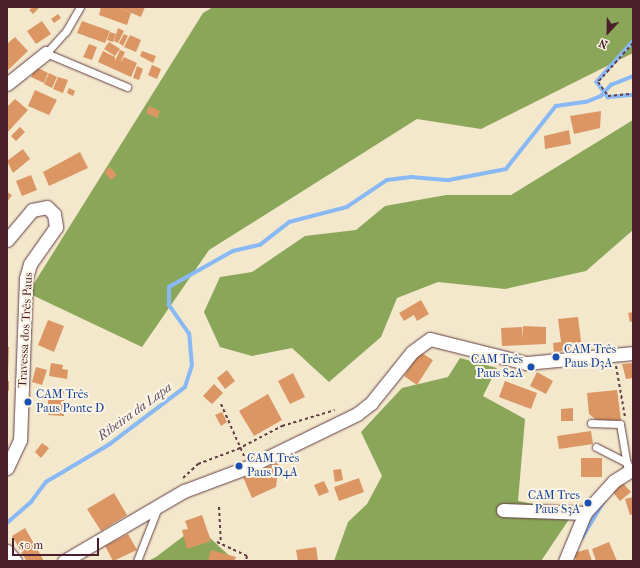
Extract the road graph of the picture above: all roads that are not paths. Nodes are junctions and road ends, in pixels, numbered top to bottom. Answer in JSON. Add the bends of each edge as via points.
{"nodes":[{"id":1,"x":80,"y":7,"type":"edge"},
{"id":2,"x":46,"y":53,"type":"junction"},
{"id":3,"x":7,"y":84,"type":"edge"},
{"id":4,"x":127,"y":86,"type":"dead end"},
{"id":5,"x":7,"y":240,"type":"edge"},
{"id":6,"x":633,"y":353,"type":"edge"},
{"id":7,"x":591,"y":423,"type":"dead end"},
{"id":8,"x":596,"y":447,"type":"dead end"},
{"id":9,"x":7,"y":468,"type":"edge"},
{"id":10,"x":629,"y":468,"type":"edge"},
{"id":11,"x":158,"y":507,"type":"junction"},
{"id":12,"x":503,"y":510,"type":"dead end"},
{"id":13,"x":585,"y":513,"type":"junction"},
{"id":14,"x":7,"y":551,"type":"edge"},
{"id":15,"x":14,"y":561,"type":"edge"},
{"id":16,"x":64,"y":561,"type":"edge"},
{"id":17,"x":137,"y":561,"type":"edge"},
{"id":18,"x":565,"y":561,"type":"edge"}],
"edges":[{"from":1,"to":2,"type":"lane","via":[[66,31]]},
{"from":2,"to":3,"type":"street"},
{"from":2,"to":4,"type":"lane"},
{"from":5,"to":9,"type":"street","name":"Travessa dos Três Paus","via":[[32,210],[47,207],[54,214],[56,227],[30,264],[26,278],[20,440]]},
{"from":6,"to":11,"type":"street","via":[[526,363],[430,339],[412,352],[371,403],[357,414],[248,467],[184,491]]},
{"from":7,"to":10,"type":"lane","via":[[620,424]]},
{"from":8,"to":10,"type":"lane"},
{"from":10,"to":13,"type":"street"},
{"from":11,"to":16,"type":"street"},
{"from":11,"to":17,"type":"lane"},
{"from":12,"to":13,"type":"street"},
{"from":13,"to":18,"type":"street"},
{"from":14,"to":15,"type":"street"}]}
